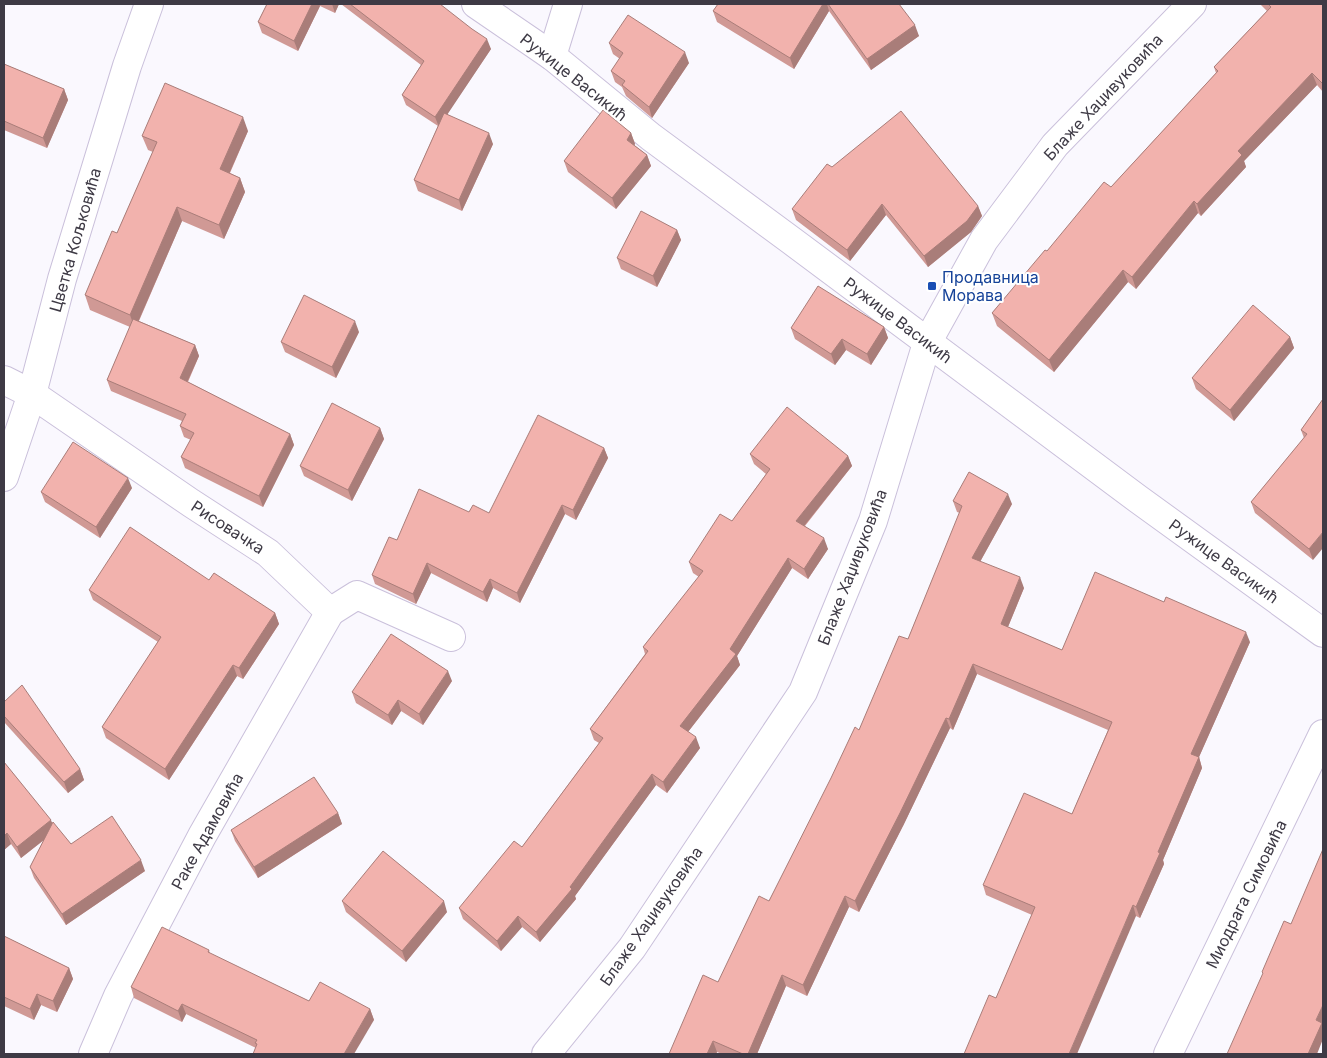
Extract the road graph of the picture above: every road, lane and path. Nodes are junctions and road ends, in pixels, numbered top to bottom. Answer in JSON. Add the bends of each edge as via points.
{"nodes":[{"id":1,"x":149,"y":4,"type":"edge"},
{"id":2,"x":476,"y":4,"type":"edge"},
{"id":3,"x":568,"y":4,"type":"edge"},
{"id":4,"x":1192,"y":4,"type":"edge"},
{"id":5,"x":552,"y":56,"type":"junction"},
{"id":6,"x":928,"y":343,"type":"junction"},
{"id":7,"x":4,"y":380,"type":"edge"},
{"id":8,"x":32,"y":394,"type":"junction"},
{"id":9,"x":4,"y":477,"type":"edge"},
{"id":10,"x":330,"y":612,"type":"junction"},
{"id":11,"x":1323,"y":633,"type":"edge"},
{"id":12,"x":451,"y":637,"type":"dead end"},
{"id":13,"x":1323,"y":734,"type":"edge"},
{"id":14,"x":93,"y":1054,"type":"edge"},
{"id":15,"x":546,"y":1054,"type":"edge"},
{"id":16,"x":1168,"y":1054,"type":"edge"}],
"edges":[{"from":1,"to":8,"type":"street","name":"Цветка Кољковића","via":[[65,269]]},
{"from":2,"to":5,"type":"street","name":"Ружице Васикић"},
{"from":3,"to":5,"type":"street"},
{"from":4,"to":6,"type":"street","name":"Блаже Хаџивуковића","via":[[1055,145],[984,240]]},
{"from":5,"to":6,"type":"street","name":"Ружице Васикић","via":[[651,137]]},
{"from":6,"to":11,"type":"street","name":"Ружице Васикић"},
{"from":6,"to":15,"type":"street","name":"Блаже Хаџивуковића","via":[[873,521],[803,692],[632,948]]},
{"from":7,"to":8,"type":"street","name":"Рисовачка"},
{"from":8,"to":9,"type":"street","name":"Цветка Кољковића"},
{"from":8,"to":10,"type":"street","name":"Рисовачка","via":[[268,553]]},
{"from":10,"to":12,"type":"street","via":[[357,595]]},
{"from":10,"to":14,"type":"street","name":"Раке Адамовића","via":[[202,836],[118,996]]},
{"from":13,"to":16,"type":"street","name":"Миодрага Симовића"}]}
